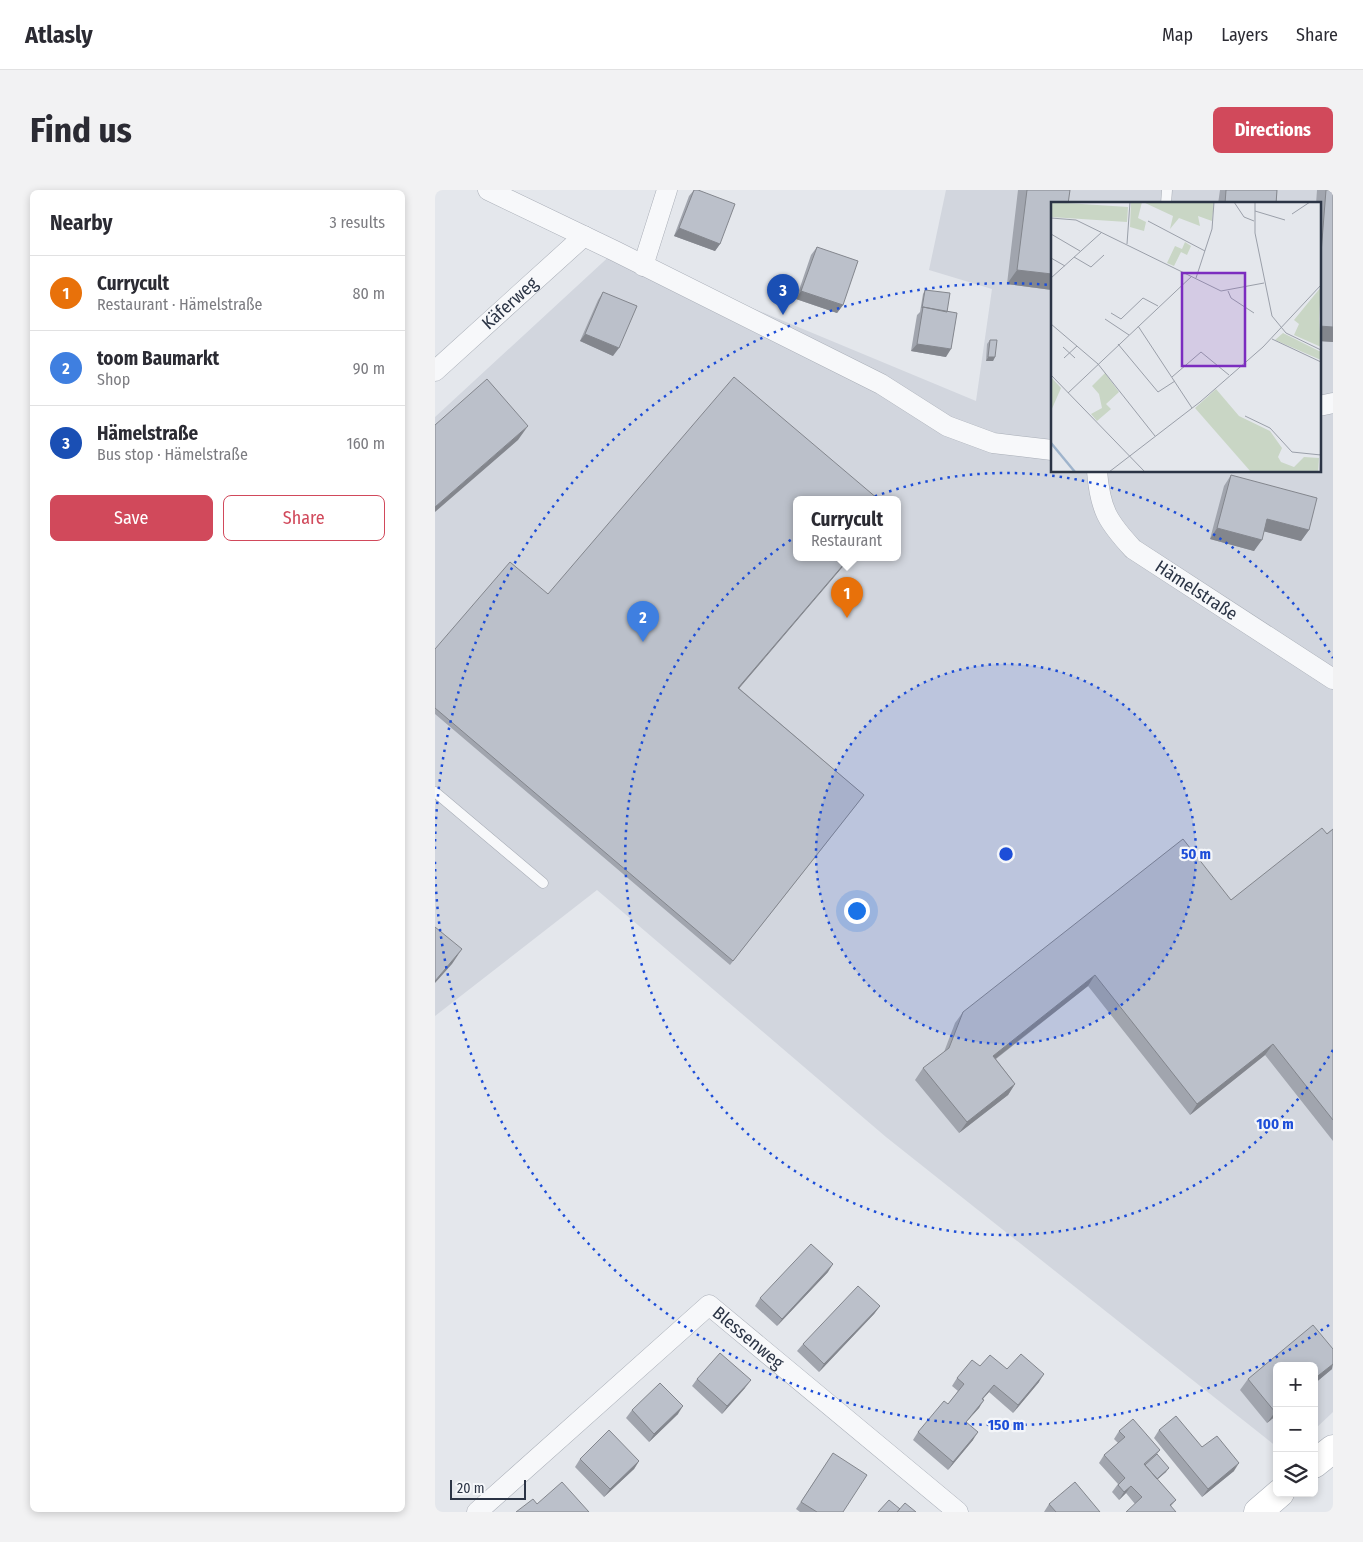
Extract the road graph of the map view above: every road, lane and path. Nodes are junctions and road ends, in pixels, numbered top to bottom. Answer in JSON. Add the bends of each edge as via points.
{"nodes":[{"id":1,"x":488,"y":190,"type":"edge"},
{"id":2,"x":667,"y":190,"type":"edge"},
{"id":3,"x":584,"y":236,"type":"junction"},
{"id":4,"x":643,"y":266,"type":"junction"},
{"id":5,"x":435,"y":371,"type":"edge"},
{"id":6,"x":1051,"y":450,"type":"edge"},
{"id":7,"x":1097,"y":472,"type":"edge"},
{"id":8,"x":1333,"y":679,"type":"edge"},
{"id":9,"x":435,"y":792,"type":"edge"},
{"id":10,"x":543,"y":883,"type":"dead end"},
{"id":11,"x":1333,"y":1449,"type":"edge"},
{"id":12,"x":1318,"y":1461,"type":"edge"},
{"id":13,"x":1275,"y":1497,"type":"edge"},
{"id":14,"x":477,"y":1512,"type":"edge"},
{"id":15,"x":958,"y":1512,"type":"edge"},
{"id":16,"x":1258,"y":1512,"type":"edge"}],
"edges":[{"from":1,"to":3,"type":"street"},
{"from":2,"to":4,"type":"street"},
{"from":3,"to":4,"type":"street"},
{"from":3,"to":5,"type":"street","name":"Käferweg"},
{"from":4,"to":6,"type":"street","via":[[881,384],[947,426],[993,443]]},
{"from":7,"to":8,"type":"street","name":"Hämelstraße","via":[[1104,511],[1116,531],[1133,549]]},
{"from":9,"to":10,"type":"lane"},
{"from":11,"to":12,"type":"street"},
{"from":13,"to":16,"type":"street"},
{"from":14,"to":15,"type":"street","name":"Blessenweg","via":[[709,1305]]}]}
